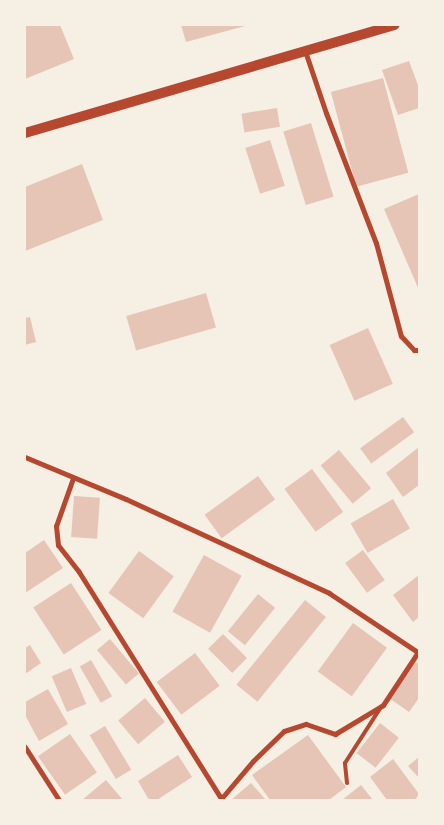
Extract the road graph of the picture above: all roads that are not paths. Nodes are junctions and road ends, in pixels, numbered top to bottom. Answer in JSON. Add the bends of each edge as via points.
{"nodes":[{"id":1,"x":395,"y":25,"type":"edge"},
{"id":2,"x":305,"y":51,"type":"junction"},
{"id":3,"x":25,"y":133,"type":"edge"},
{"id":4,"x":419,"y":350,"type":"edge"},
{"id":5,"x":25,"y":457,"type":"edge"},
{"id":6,"x":73,"y":478,"type":"junction"},
{"id":7,"x":418,"y":652,"type":"edge"},
{"id":8,"x":383,"y":705,"type":"junction"},
{"id":9,"x":25,"y":747,"type":"edge"},
{"id":10,"x":347,"y":783,"type":"dead end"},
{"id":11,"x":220,"y":799,"type":"edge"},
{"id":12,"x":59,"y":800,"type":"edge"}],
"edges":[{"from":1,"to":2,"type":"main road"},
{"from":2,"to":3,"type":"main road"},
{"from":2,"to":4,"type":"street","via":[[376,243],[401,336],[414,350]]},
{"from":5,"to":6,"type":"street"},
{"from":6,"to":7,"type":"street","via":[[135,503],[329,593]]},
{"from":6,"to":11,"type":"street","via":[[56,526],[58,545],[79,572]]},
{"from":7,"to":8,"type":"street"},
{"from":8,"to":10,"type":"lane","via":[[345,763]]},
{"from":8,"to":11,"type":"street","via":[[336,734],[306,724],[284,730]]},
{"from":9,"to":12,"type":"street"}]}
